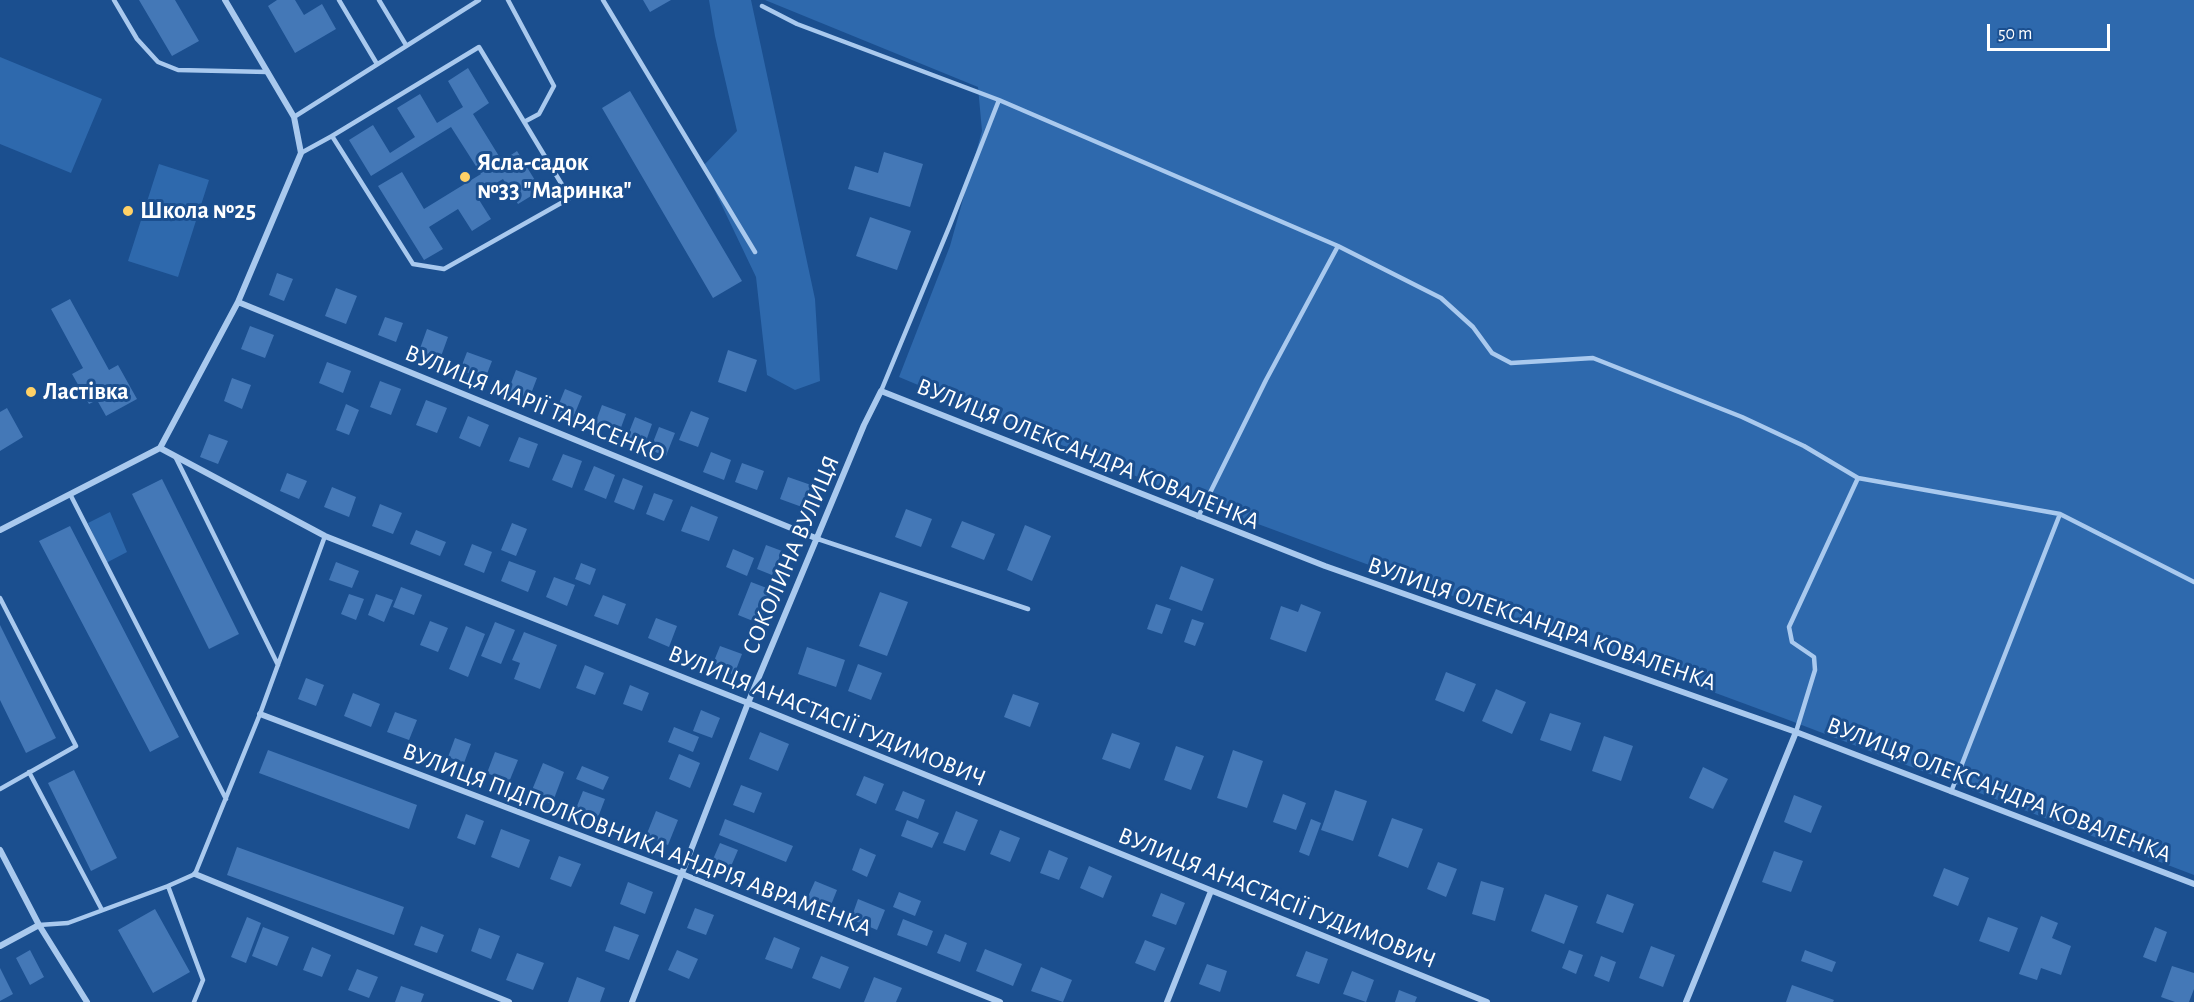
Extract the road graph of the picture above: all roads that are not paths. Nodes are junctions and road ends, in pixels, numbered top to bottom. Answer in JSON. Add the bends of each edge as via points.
{"nodes":[{"id":1,"x":114,"y":0,"type":"edge"},
{"id":2,"x":225,"y":0,"type":"edge"},
{"id":3,"x":339,"y":0,"type":"edge"},
{"id":4,"x":379,"y":0,"type":"edge"},
{"id":5,"x":479,"y":0,"type":"edge"},
{"id":6,"x":508,"y":0,"type":"edge"},
{"id":7,"x":603,"y":0,"type":"edge"},
{"id":8,"x":762,"y":6,"type":"dead end"},
{"id":9,"x":406,"y":45,"type":"junction"},
{"id":10,"x":377,"y":64,"type":"junction"},
{"id":11,"x":268,"y":72,"type":"junction"},
{"id":12,"x":999,"y":100,"type":"junction"},
{"id":13,"x":294,"y":117,"type":"junction"},
{"id":14,"x":524,"y":122,"type":"junction"},
{"id":15,"x":332,"y":135,"type":"junction"},
{"id":16,"x":301,"y":153,"type":"junction"},
{"id":17,"x":1338,"y":246,"type":"junction"},
{"id":18,"x":755,"y":252,"type":"dead end"},
{"id":19,"x":238,"y":302,"type":"junction"},
{"id":20,"x":881,"y":391,"type":"junction"},
{"id":21,"x":160,"y":448,"type":"junction"},
{"id":22,"x":175,"y":456,"type":"junction"},
{"id":23,"x":1858,"y":478,"type":"junction"},
{"id":24,"x":70,"y":494,"type":"junction"},
{"id":25,"x":2060,"y":514,"type":"junction"},
{"id":26,"x":1198,"y":517,"type":"junction"},
{"id":27,"x":0,"y":530,"type":"edge"},
{"id":28,"x":325,"y":536,"type":"junction"},
{"id":29,"x":818,"y":539,"type":"junction"},
{"id":30,"x":2194,"y":582,"type":"edge"},
{"id":31,"x":0,"y":598,"type":"edge"},
{"id":32,"x":1028,"y":609,"type":"dead end"},
{"id":33,"x":278,"y":665,"type":"junction"},
{"id":34,"x":748,"y":703,"type":"junction"},
{"id":35,"x":260,"y":714,"type":"junction"},
{"id":36,"x":1796,"y":732,"type":"junction"},
{"id":37,"x":29,"y":772,"type":"junction"},
{"id":38,"x":0,"y":789,"type":"edge"},
{"id":39,"x":1951,"y":792,"type":"junction"},
{"id":40,"x":226,"y":799,"type":"junction"},
{"id":41,"x":0,"y":850,"type":"edge"},
{"id":42,"x":195,"y":874,"type":"junction"},
{"id":43,"x":682,"y":874,"type":"junction"},
{"id":44,"x":2194,"y":884,"type":"edge"},
{"id":45,"x":168,"y":886,"type":"junction"},
{"id":46,"x":1211,"y":891,"type":"junction"},
{"id":47,"x":102,"y":910,"type":"junction"},
{"id":48,"x":39,"y":925,"type":"junction"},
{"id":49,"x":0,"y":946,"type":"edge"},
{"id":50,"x":87,"y":1002,"type":"edge"},
{"id":51,"x":194,"y":1002,"type":"edge"},
{"id":52,"x":509,"y":1002,"type":"edge"},
{"id":53,"x":632,"y":1002,"type":"edge"},
{"id":54,"x":1000,"y":1002,"type":"edge"},
{"id":55,"x":1167,"y":1002,"type":"edge"},
{"id":56,"x":1487,"y":1002,"type":"edge"},
{"id":57,"x":1686,"y":1002,"type":"edge"}],
"edges":[{"from":1,"to":11,"type":"lane","via":[[136,39],[158,62],[178,70]]},
{"from":2,"to":11,"type":"street"},
{"from":3,"to":10,"type":"lane"},
{"from":4,"to":9,"type":"lane"},
{"from":5,"to":9,"type":"lane"},
{"from":6,"to":14,"type":"lane","via":[[554,86],[539,114]]},
{"from":7,"to":18,"type":"lane"},
{"from":8,"to":12,"type":"lane","via":[[797,24]]},
{"from":9,"to":10,"type":"lane"},
{"from":10,"to":13,"type":"lane"},
{"from":11,"to":13,"type":"street"},
{"from":12,"to":17,"type":"lane"},
{"from":12,"to":20,"type":"lane"},
{"from":13,"to":16,"type":"street"},
{"from":14,"to":15,"type":"lane","via":[[479,47]]},
{"from":14,"to":15,"type":"lane","via":[[570,198],[444,269],[413,264]]},
{"from":15,"to":16,"type":"lane"},
{"from":16,"to":19,"type":"street"},
{"from":17,"to":23,"type":"lane","via":[[1441,298],[1473,327],[1492,353],[1511,363],[1593,358],[1742,417],[1804,446]]},
{"from":17,"to":26,"type":"lane"},
{"from":19,"to":21,"type":"street"},
{"from":19,"to":29,"type":"street","name":"ВУЛИЦЯ МАРІЇ ТАРАСЕНКО"},
{"from":20,"to":26,"type":"street","name":"ВУЛИЦЯ ОЛЕКСАНДРА КОВАЛЕНКА"},
{"from":20,"to":29,"type":"street","name":"СОКОЛИНА ВУЛИЦЯ"},
{"from":21,"to":22,"type":"street","name":"ВУЛИЦЯ АНАСТАСІЇ ГУДИМОВИЧ"},
{"from":21,"to":24,"type":"street"},
{"from":22,"to":28,"type":"street","name":"ВУЛИЦЯ АНАСТАСІЇ ГУДИМОВИЧ"},
{"from":22,"to":33,"type":"lane"},
{"from":23,"to":25,"type":"lane"},
{"from":23,"to":36,"type":"lane","via":[[1789,627],[1792,642],[1814,657],[1815,670]]},
{"from":24,"to":27,"type":"street"},
{"from":24,"to":40,"type":"lane"},
{"from":25,"to":30,"type":"lane"},
{"from":25,"to":39,"type":"lane"},
{"from":26,"to":36,"type":"street","name":"ВУЛИЦЯ ОЛЕКСАНДРА КОВАЛЕНКА","via":[[1325,566]]},
{"from":28,"to":33,"type":"lane"},
{"from":28,"to":34,"type":"street","name":"ВУЛИЦЯ АНАСТАСІЇ ГУДИМОВИЧ"},
{"from":29,"to":32,"type":"lane"},
{"from":29,"to":34,"type":"street","name":"СОКОЛИНА ВУЛИЦЯ"},
{"from":31,"to":37,"type":"lane","via":[[76,746]]},
{"from":33,"to":35,"type":"lane"},
{"from":34,"to":43,"type":"street","name":"СОКОЛИНА ВУЛИЦЯ"},
{"from":34,"to":46,"type":"street","name":"ВУЛИЦЯ АНАСТАСІЇ ГУДИМОВИЧ"},
{"from":35,"to":40,"type":"lane"},
{"from":35,"to":43,"type":"street","name":"ВУЛИЦЯ ПІДПОЛКОВНИКА АНДРІЯ АВРАМЕНКА"},
{"from":36,"to":39,"type":"street","name":"ВУЛИЦЯ ОЛЕКСАНДРА КОВАЛЕНКА"},
{"from":36,"to":57,"type":"street"},
{"from":37,"to":38,"type":"lane"},
{"from":37,"to":47,"type":"lane"},
{"from":39,"to":44,"type":"street","name":"ВУЛИЦЯ ОЛЕКСАНДРА КОВАЛЕНКА"},
{"from":40,"to":42,"type":"lane"},
{"from":41,"to":48,"type":"street"},
{"from":42,"to":45,"type":"lane"},
{"from":42,"to":52,"type":"street"},
{"from":43,"to":53,"type":"street","name":"СОКОЛИНА ВУЛИЦЯ"},
{"from":43,"to":54,"type":"street","name":"ВУЛИЦЯ ПІДПОЛКОВНИКА АНДРІЯ АВРАМЕНКА"},
{"from":45,"to":47,"type":"lane"},
{"from":45,"to":51,"type":"lane","via":[[203,980]]},
{"from":46,"to":55,"type":"street"},
{"from":46,"to":56,"type":"street","name":"ВУЛИЦЯ АНАСТАСІЇ ГУДИМОВИЧ"},
{"from":47,"to":48,"type":"lane","via":[[68,923]]},
{"from":48,"to":49,"type":"street"},
{"from":48,"to":50,"type":"street"}]}
